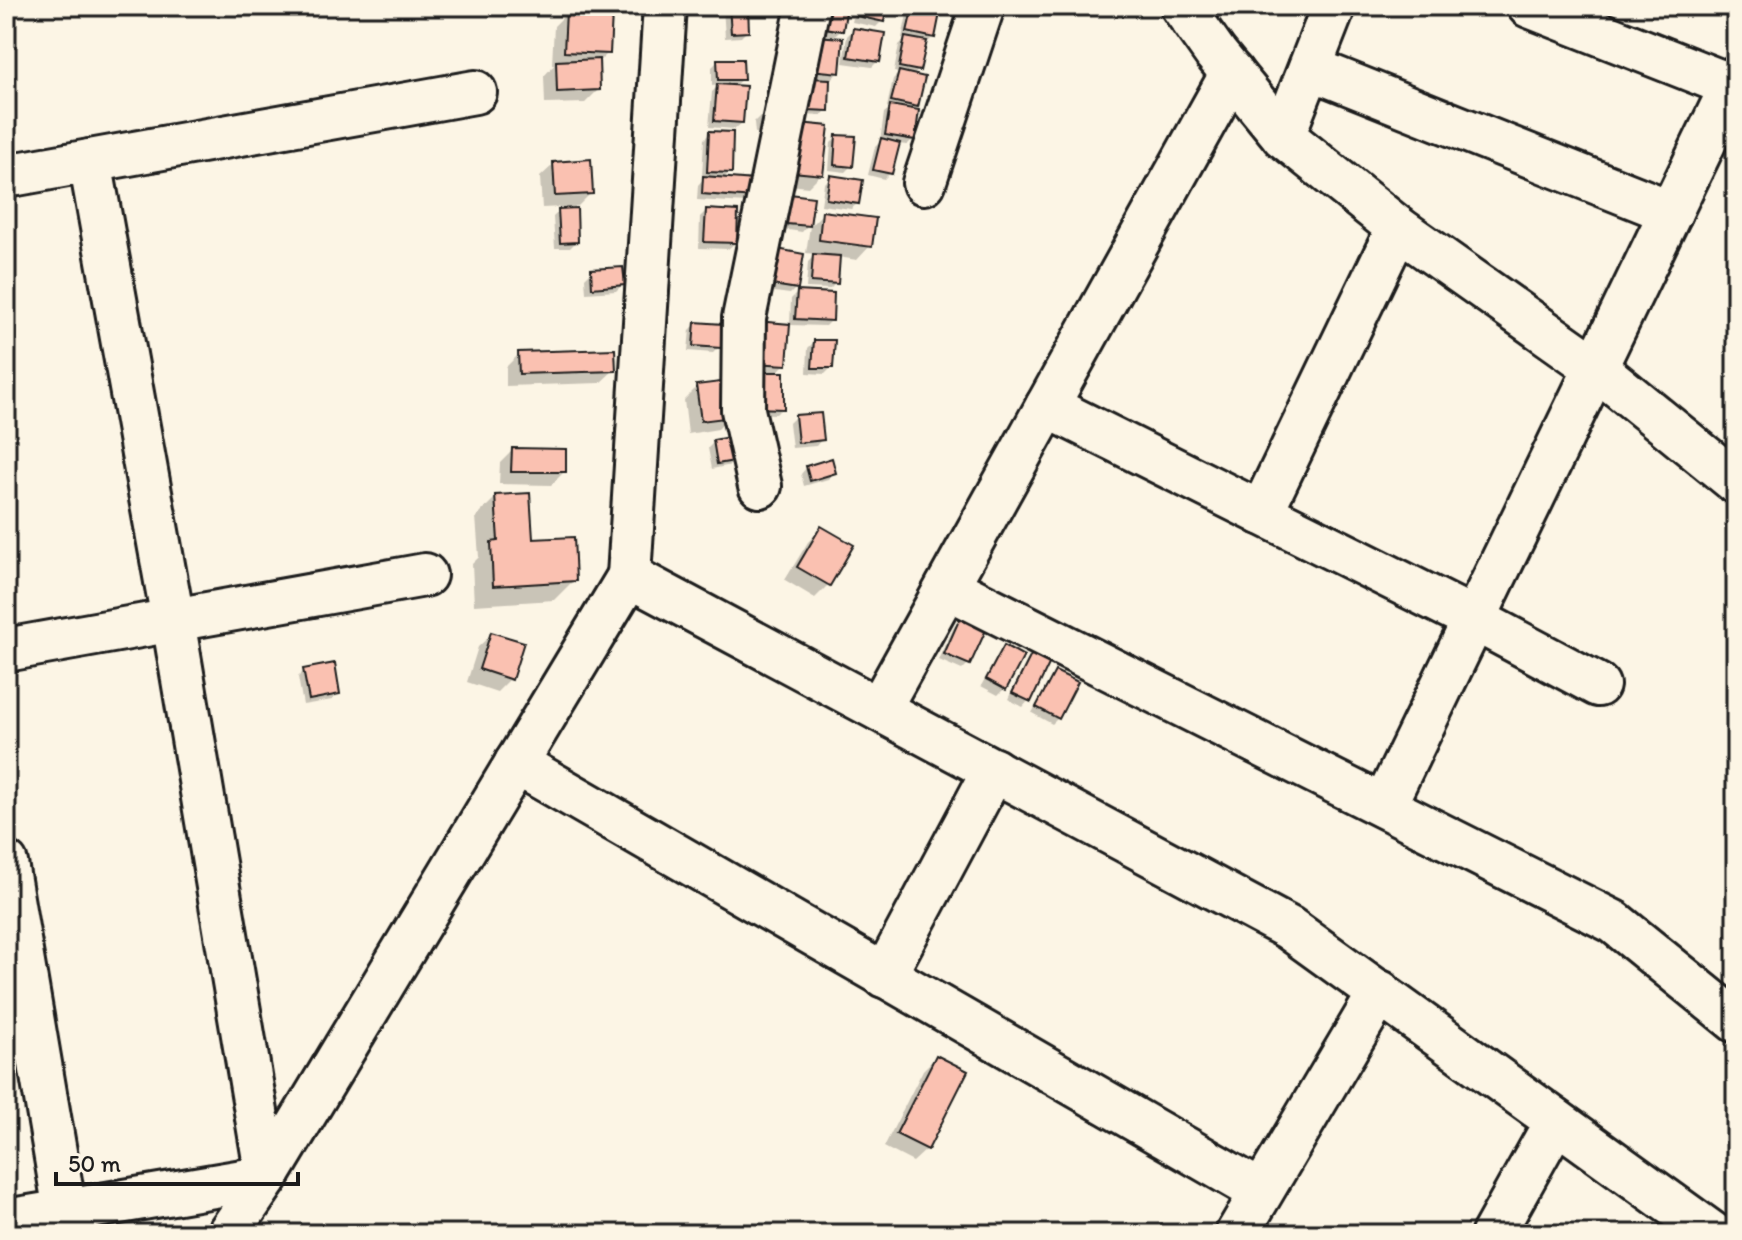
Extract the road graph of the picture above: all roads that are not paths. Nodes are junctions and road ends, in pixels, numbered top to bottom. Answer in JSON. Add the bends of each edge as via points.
{"nodes":[{"id":1,"x":665,"y":6,"type":"edge"},
{"id":2,"x":808,"y":6,"type":"edge"},
{"id":3,"x":983,"y":6,"type":"edge"},
{"id":4,"x":1182,"y":6,"type":"edge"},
{"id":5,"x":1334,"y":6,"type":"edge"},
{"id":6,"x":1529,"y":6,"type":"edge"},
{"id":7,"x":1310,"y":68,"type":"junction"},
{"id":8,"x":1232,"y":73,"type":"junction"},
{"id":9,"x":1734,"y":81,"type":"edge"},
{"id":10,"x":475,"y":92,"type":"dead end"},
{"id":11,"x":1283,"y":136,"type":"junction"},
{"id":12,"x":90,"y":161,"type":"junction"},
{"id":13,"x":6,"y":176,"type":"edge"},
{"id":14,"x":924,"y":183,"type":"dead end"},
{"id":15,"x":1671,"y":212,"type":"junction"},
{"id":16,"x":1398,"y":228,"type":"junction"},
{"id":17,"x":1596,"y":368,"type":"junction"},
{"id":18,"x":1047,"y":406,"type":"junction"},
{"id":19,"x":1736,"y":482,"type":"edge"},
{"id":20,"x":760,"y":486,"type":"dead end"},
{"id":21,"x":1261,"y":513,"type":"junction"},
{"id":22,"x":425,"y":575,"type":"dead end"},
{"id":23,"x":629,"y":576,"type":"junction"},
{"id":24,"x":947,"y":587,"type":"junction"},
{"id":25,"x":1474,"y":619,"type":"junction"},
{"id":26,"x":173,"y":620,"type":"junction"},
{"id":27,"x":7,"y":647,"type":"edge"},
{"id":28,"x":1598,"y":685,"type":"dead end"},
{"id":29,"x":879,"y":709,"type":"junction"},
{"id":30,"x":516,"y":763,"type":"junction"},
{"id":31,"x":994,"y":770,"type":"junction"},
{"id":32,"x":1384,"y":806,"type":"junction"},
{"id":33,"x":6,"y":863,"type":"edge"},
{"id":34,"x":884,"y":976,"type":"junction"},
{"id":35,"x":1380,"y":992,"type":"junction"},
{"id":36,"x":1736,"y":1021,"type":"edge"},
{"id":37,"x":1556,"y":1121,"type":"junction"},
{"id":38,"x":267,"y":1177,"type":"junction"},
{"id":39,"x":1261,"y":1192,"type":"junction"},
{"id":40,"x":65,"y":1211,"type":"junction"},
{"id":41,"x":6,"y":1221,"type":"edge"},
{"id":42,"x":228,"y":1234,"type":"edge"},
{"id":43,"x":1237,"y":1234,"type":"edge"},
{"id":44,"x":1493,"y":1234,"type":"edge"},
{"id":45,"x":1713,"y":1234,"type":"edge"}],
"edges":[{"from":1,"to":23,"type":"street"},
{"from":2,"to":20,"type":"street","via":[[744,318],[743,410]]},
{"from":3,"to":14,"type":"street"},
{"from":4,"to":8,"type":"street"},
{"from":5,"to":7,"type":"street"},
{"from":6,"to":9,"type":"street"},
{"from":7,"to":11,"type":"street"},
{"from":7,"to":15,"type":"street"},
{"from":8,"to":11,"type":"street"},
{"from":8,"to":18,"type":"street"},
{"from":9,"to":15,"type":"street"},
{"from":10,"to":12,"type":"street"},
{"from":11,"to":16,"type":"street"},
{"from":12,"to":13,"type":"street"},
{"from":12,"to":26,"type":"street"},
{"from":15,"to":17,"type":"street"},
{"from":16,"to":17,"type":"street"},
{"from":16,"to":21,"type":"street"},
{"from":17,"to":19,"type":"street"},
{"from":17,"to":25,"type":"street"},
{"from":18,"to":21,"type":"street"},
{"from":18,"to":24,"type":"street"},
{"from":21,"to":25,"type":"street"},
{"from":22,"to":26,"type":"street"},
{"from":23,"to":29,"type":"street"},
{"from":23,"to":30,"type":"street"},
{"from":24,"to":29,"type":"street"},
{"from":24,"to":32,"type":"street"},
{"from":25,"to":28,"type":"street"},
{"from":25,"to":32,"type":"street"},
{"from":26,"to":27,"type":"street"},
{"from":26,"to":38,"type":"street"},
{"from":29,"to":31,"type":"street"},
{"from":30,"to":34,"type":"street"},
{"from":30,"to":38,"type":"street"},
{"from":31,"to":34,"type":"street"},
{"from":31,"to":35,"type":"street","via":[[1289,928]]},
{"from":32,"to":36,"type":"street","via":[[1614,922]]},
{"from":33,"to":40,"type":"street"},
{"from":34,"to":39,"type":"street"},
{"from":35,"to":37,"type":"street"},
{"from":35,"to":39,"type":"street"},
{"from":37,"to":44,"type":"street"},
{"from":37,"to":45,"type":"street"},
{"from":38,"to":40,"type":"street"},
{"from":38,"to":42,"type":"street"},
{"from":39,"to":43,"type":"street"},
{"from":40,"to":41,"type":"street"}]}
